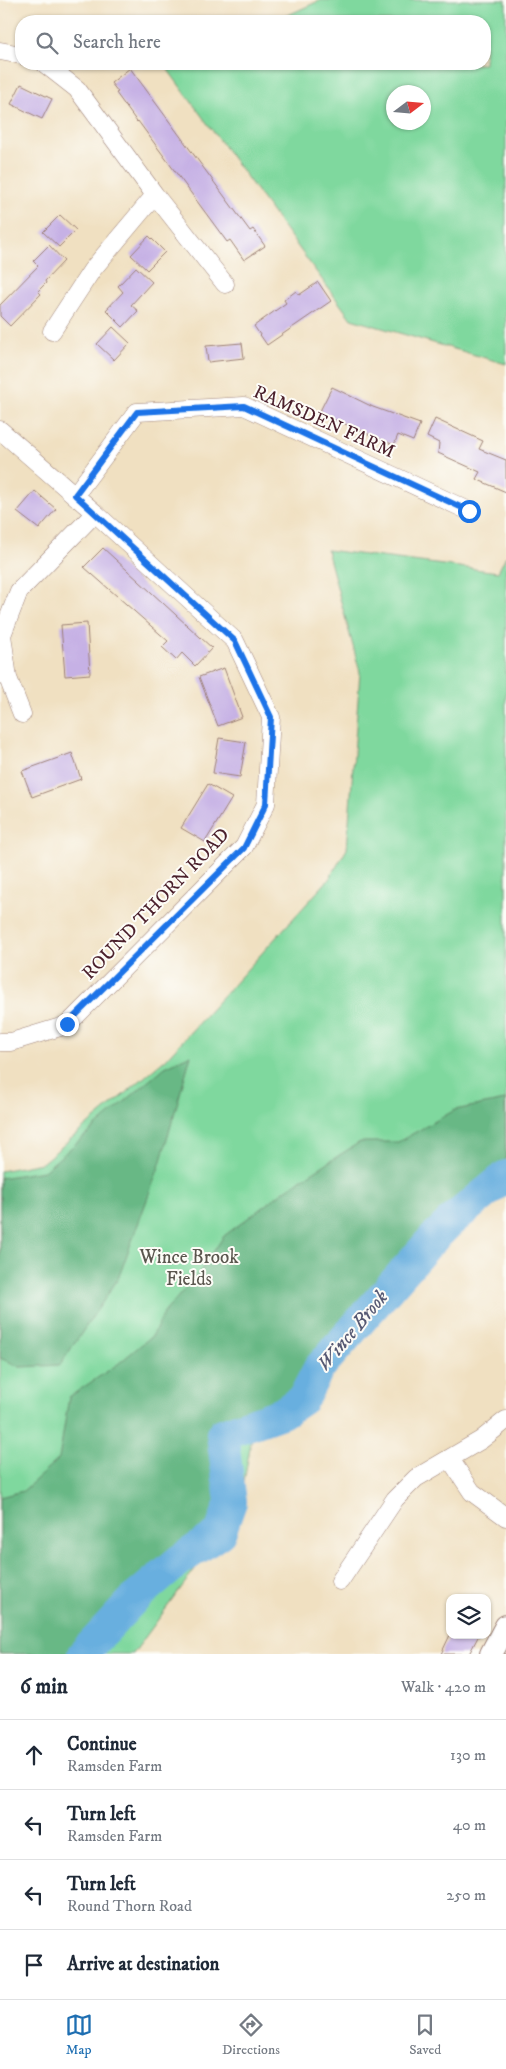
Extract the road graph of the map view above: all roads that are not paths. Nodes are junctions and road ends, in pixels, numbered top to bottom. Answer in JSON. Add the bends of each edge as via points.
{"nodes":[{"id":1,"x":0,"y":51,"type":"edge"},
{"id":2,"x":15,"y":54,"type":"edge"},
{"id":3,"x":53,"y":70,"type":"edge"},
{"id":4,"x":154,"y":195,"type":"junction"},
{"id":5,"x":225,"y":284,"type":"dead end"},
{"id":6,"x":52,"y":331,"type":"dead end"},
{"id":7,"x":0,"y":430,"type":"edge"},
{"id":8,"x":75,"y":495,"type":"junction"},
{"id":9,"x":469,"y":511,"type":"dead end"},
{"id":10,"x":95,"y":513,"type":"junction"},
{"id":11,"x":22,"y":714,"type":"dead end"},
{"id":12,"x":0,"y":1042,"type":"edge"},
{"id":13,"x":506,"y":1420,"type":"edge"},
{"id":14,"x":450,"y":1459,"type":"junction"},
{"id":15,"x":506,"y":1517,"type":"edge"},
{"id":16,"x":340,"y":1581,"type":"dead end"},
{"id":17,"x":506,"y":1626,"type":"edge"},
{"id":18,"x":491,"y":1654,"type":"edge"}],
"edges":[{"from":1,"to":2,"type":"street"},
{"from":3,"to":4,"type":"street","via":[[77,89]]},
{"from":4,"to":5,"type":"street"},
{"from":4,"to":6,"type":"street","via":[[92,270]]},
{"from":7,"to":8,"type":"street","name":"ROUND THORN ROAD"},
{"from":8,"to":9,"type":"street","name":"RAMSDEN FARM","via":[[137,412],[244,406]]},
{"from":8,"to":10,"type":"street","name":"ROUND THORN ROAD"},
{"from":10,"to":11,"type":"street","via":[[19,591],[2,635],[8,678]]},
{"from":10,"to":12,"type":"street","name":"ROUND THORN ROAD","via":[[235,641],[271,717],[266,804],[244,848],[67,1024],[11,1042]]},
{"from":13,"to":14,"type":"street"},
{"from":14,"to":15,"type":"street","via":[[472,1492]]},
{"from":14,"to":16,"type":"street","via":[[416,1478],[395,1499]]},
{"from":17,"to":18,"type":"main road"}]}
